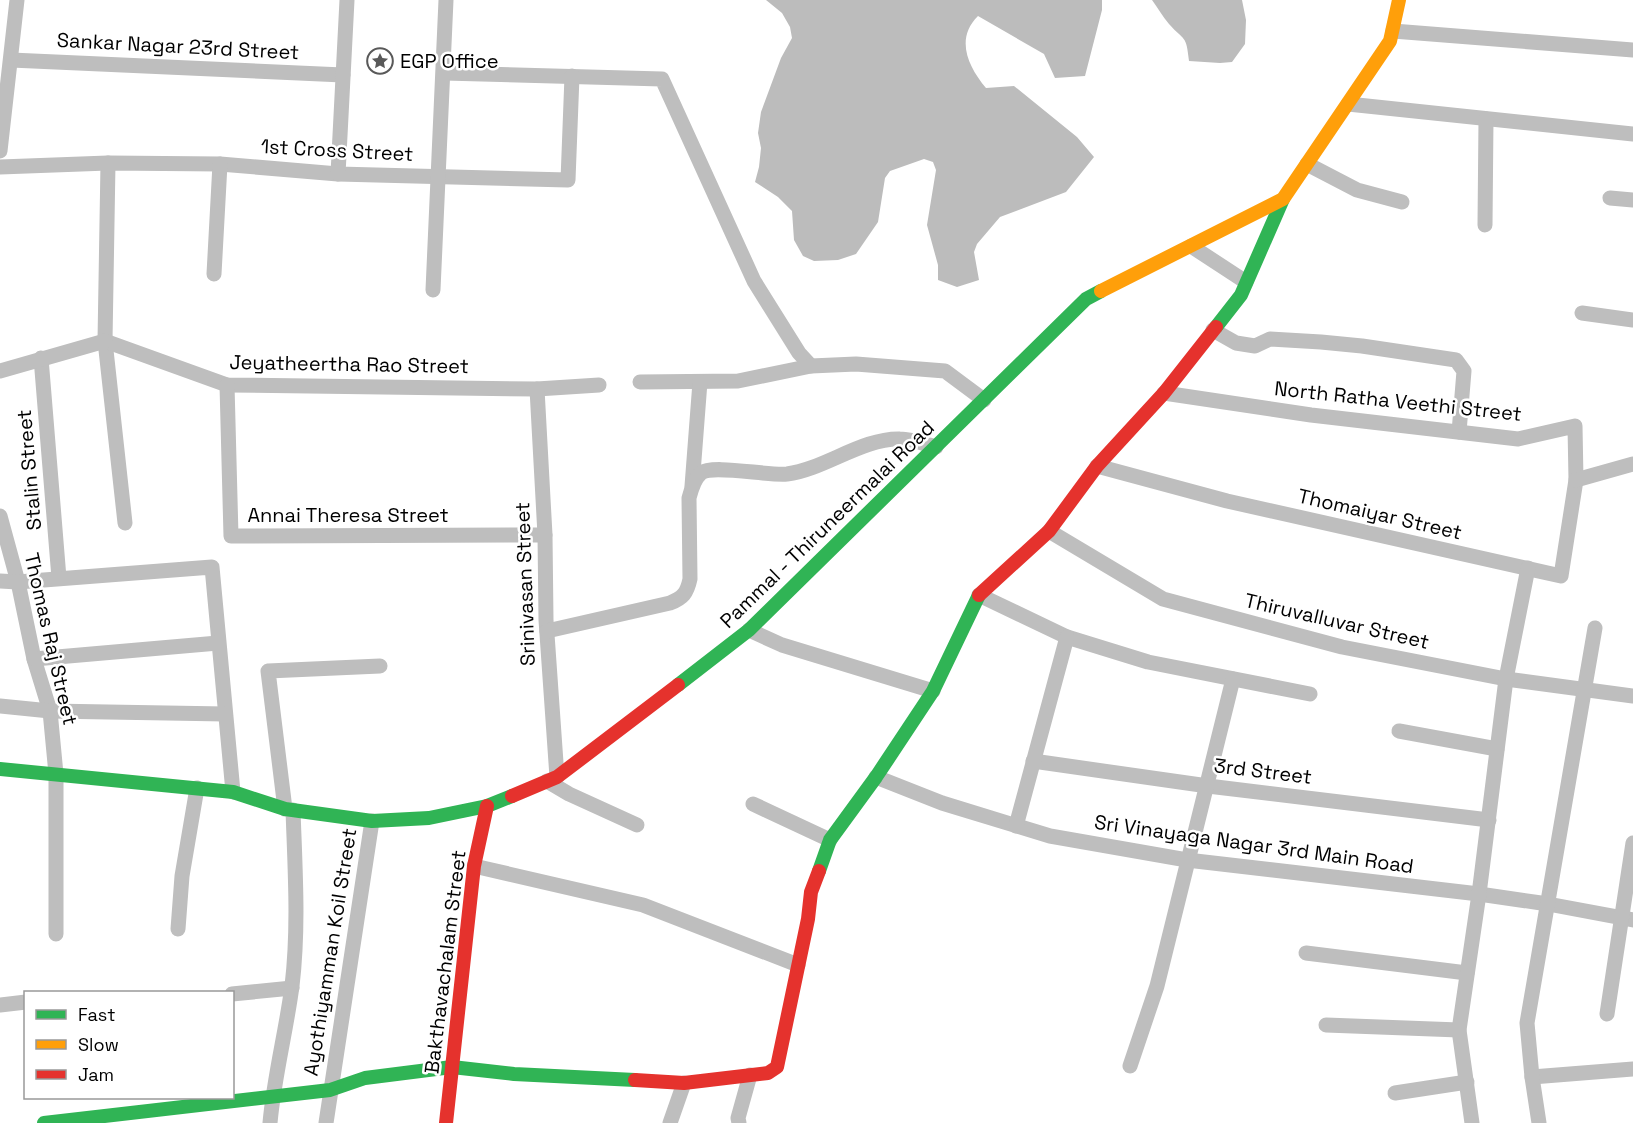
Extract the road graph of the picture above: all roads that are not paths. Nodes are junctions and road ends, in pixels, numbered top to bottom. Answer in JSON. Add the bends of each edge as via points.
{"nodes":[{"id":1,"x":17,"y":0,"type":"edge"},
{"id":2,"x":347,"y":0,"type":"edge"},
{"id":3,"x":446,"y":0,"type":"edge"},
{"id":4,"x":1399,"y":0,"type":"edge"},
{"id":5,"x":1393,"y":31,"type":"junction"},
{"id":6,"x":1633,"y":50,"type":"edge"},
{"id":7,"x":11,"y":60,"type":"junction"},
{"id":8,"x":444,"y":73,"type":"junction"},
{"id":9,"x":343,"y":75,"type":"junction"},
{"id":10,"x":572,"y":76,"type":"junction"},
{"id":11,"x":1348,"y":104,"type":"junction"},
{"id":12,"x":1486,"y":119,"type":"junction"},
{"id":13,"x":1633,"y":134,"type":"edge"},
{"id":14,"x":0,"y":151,"type":"edge"},
{"id":15,"x":108,"y":162,"type":"junction"},
{"id":16,"x":220,"y":164,"type":"junction"},
{"id":17,"x":1307,"y":164,"type":"junction"},
{"id":18,"x":0,"y":167,"type":"edge"},
{"id":19,"x":338,"y":174,"type":"junction"},
{"id":20,"x":439,"y":176,"type":"junction"},
{"id":21,"x":1610,"y":198,"type":"dead end"},
{"id":22,"x":1283,"y":199,"type":"junction"},
{"id":23,"x":1633,"y":200,"type":"edge"},
{"id":24,"x":1402,"y":202,"type":"dead end"},
{"id":25,"x":1485,"y":225,"type":"dead end"},
{"id":26,"x":1191,"y":246,"type":"junction"},
{"id":27,"x":214,"y":274,"type":"dead end"},
{"id":28,"x":1246,"y":282,"type":"junction"},
{"id":29,"x":433,"y":290,"type":"dead end"},
{"id":30,"x":1582,"y":313,"type":"dead end"},
{"id":31,"x":1633,"y":320,"type":"edge"},
{"id":32,"x":1213,"y":330,"type":"junction"},
{"id":33,"x":105,"y":341,"type":"junction"},
{"id":34,"x":41,"y":358,"type":"junction"},
{"id":35,"x":811,"y":366,"type":"junction"},
{"id":36,"x":0,"y":371,"type":"edge"},
{"id":37,"x":640,"y":382,"type":"dead end"},
{"id":38,"x":700,"y":382,"type":"junction"},
{"id":39,"x":227,"y":385,"type":"junction"},
{"id":40,"x":599,"y":385,"type":"dead end"},
{"id":41,"x":537,"y":389,"type":"junction"},
{"id":42,"x":1164,"y":393,"type":"junction"},
{"id":43,"x":984,"y":399,"type":"junction"},
{"id":44,"x":1459,"y":432,"type":"junction"},
{"id":45,"x":936,"y":447,"type":"junction"},
{"id":46,"x":1633,"y":464,"type":"edge"},
{"id":47,"x":1096,"y":466,"type":"junction"},
{"id":48,"x":1576,"y":480,"type":"junction"},
{"id":49,"x":692,"y":486,"type":"junction"},
{"id":50,"x":0,"y":516,"type":"edge"},
{"id":51,"x":125,"y":523,"type":"dead end"},
{"id":52,"x":1049,"y":531,"type":"junction"},
{"id":53,"x":545,"y":535,"type":"junction"},
{"id":54,"x":1528,"y":568,"type":"junction"},
{"id":55,"x":59,"y":579,"type":"junction"},
{"id":56,"x":0,"y":581,"type":"edge"},
{"id":57,"x":18,"y":582,"type":"junction"},
{"id":58,"x":979,"y":595,"type":"junction"},
{"id":59,"x":1595,"y":628,"type":"dead end"},
{"id":60,"x":749,"y":630,"type":"junction"},
{"id":61,"x":547,"y":631,"type":"junction"},
{"id":62,"x":1067,"y":637,"type":"junction"},
{"id":63,"x":218,"y":643,"type":"junction"},
{"id":64,"x":34,"y":659,"type":"junction"},
{"id":65,"x":380,"y":666,"type":"dead end"},
{"id":66,"x":1233,"y":679,"type":"junction"},
{"id":67,"x":1506,"y":679,"type":"junction"},
{"id":68,"x":1583,"y":690,"type":"junction"},
{"id":69,"x":933,"y":691,"type":"junction"},
{"id":70,"x":1310,"y":694,"type":"dead end"},
{"id":71,"x":1633,"y":696,"type":"edge"},
{"id":72,"x":0,"y":706,"type":"edge"},
{"id":73,"x":50,"y":711,"type":"junction"},
{"id":74,"x":225,"y":714,"type":"junction"},
{"id":75,"x":1399,"y":731,"type":"dead end"},
{"id":76,"x":1497,"y":749,"type":"junction"},
{"id":77,"x":1033,"y":762,"type":"junction"},
{"id":78,"x":0,"y":769,"type":"edge"},
{"id":79,"x":56,"y":774,"type":"junction"},
{"id":80,"x":876,"y":777,"type":"junction"},
{"id":81,"x":552,"y":779,"type":"junction"},
{"id":82,"x":1208,"y":786,"type":"junction"},
{"id":83,"x":197,"y":788,"type":"junction"},
{"id":84,"x":233,"y":792,"type":"junction"},
{"id":85,"x":753,"y":804,"type":"dead end"},
{"id":86,"x":487,"y":806,"type":"junction"},
{"id":87,"x":289,"y":810,"type":"junction"},
{"id":88,"x":1489,"y":820,"type":"junction"},
{"id":89,"x":372,"y":821,"type":"junction"},
{"id":90,"x":637,"y":825,"type":"dead end"},
{"id":91,"x":1017,"y":826,"type":"junction"},
{"id":92,"x":830,"y":840,"type":"junction"},
{"id":93,"x":1633,"y":843,"type":"edge"},
{"id":94,"x":1187,"y":860,"type":"junction"},
{"id":95,"x":474,"y":866,"type":"junction"},
{"id":96,"x":1479,"y":894,"type":"junction"},
{"id":97,"x":1548,"y":904,"type":"junction"},
{"id":98,"x":1627,"y":918,"type":"edge"},
{"id":99,"x":178,"y":929,"type":"dead end"},
{"id":100,"x":56,"y":934,"type":"dead end"},
{"id":101,"x":1306,"y":953,"type":"dead end"},
{"id":102,"x":798,"y":965,"type":"junction"},
{"id":103,"x":1467,"y":973,"type":"junction"},
{"id":104,"x":292,"y":988,"type":"junction"},
{"id":105,"x":234,"y":994,"type":"edge"},
{"id":106,"x":24,"y":1002,"type":"edge"},
{"id":107,"x":0,"y":1005,"type":"edge"},
{"id":108,"x":1607,"y":1014,"type":"dead end"},
{"id":109,"x":1326,"y":1025,"type":"dead end"},
{"id":110,"x":1459,"y":1030,"type":"junction"},
{"id":111,"x":1130,"y":1066,"type":"dead end"},
{"id":112,"x":452,"y":1067,"type":"junction"},
{"id":113,"x":1633,"y":1069,"type":"edge"},
{"id":114,"x":750,"y":1075,"type":"junction"},
{"id":115,"x":1532,"y":1077,"type":"junction"},
{"id":116,"x":1467,"y":1082,"type":"junction"},
{"id":117,"x":684,"y":1083,"type":"junction"},
{"id":118,"x":330,"y":1090,"type":"junction"},
{"id":119,"x":1395,"y":1093,"type":"dead end"},
{"id":120,"x":272,"y":1096,"type":"junction"},
{"id":121,"x":44,"y":1123,"type":"edge"},
{"id":122,"x":270,"y":1123,"type":"edge"},
{"id":123,"x":326,"y":1123,"type":"edge"},
{"id":124,"x":446,"y":1123,"type":"edge"},
{"id":125,"x":670,"y":1123,"type":"edge"},
{"id":126,"x":739,"y":1123,"type":"edge"},
{"id":127,"x":1472,"y":1123,"type":"edge"},
{"id":128,"x":1539,"y":1123,"type":"edge"}],
"edges":[{"from":1,"to":7,"type":"street"},
{"from":2,"to":9,"type":"street"},
{"from":3,"to":8,"type":"street"},
{"from":4,"to":5,"type":"street","name":"Pammal - Thiruneermalai Road"},
{"from":5,"to":6,"type":"street"},
{"from":5,"to":11,"type":"street","name":"Pammal - Thiruneermalai Road"},
{"from":7,"to":9,"type":"street","name":"Sankar Nagar 23rd Street"},
{"from":7,"to":14,"type":"street"},
{"from":8,"to":10,"type":"street"},
{"from":8,"to":20,"type":"street"},
{"from":9,"to":19,"type":"street"},
{"from":10,"to":20,"type":"street","name":"1st Cross Street","via":[[568,180]]},
{"from":10,"to":35,"type":"street","via":[[662,79],[754,280]]},
{"from":11,"to":12,"type":"street"},
{"from":11,"to":17,"type":"street","name":"Pammal - Thiruneermalai Road"},
{"from":12,"to":13,"type":"street"},
{"from":12,"to":25,"type":"street"},
{"from":15,"to":16,"type":"street","name":"1st Cross Street"},
{"from":15,"to":18,"type":"street","name":"1st Cross Street"},
{"from":15,"to":33,"type":"street"},
{"from":16,"to":19,"type":"street","name":"1st Cross Street"},
{"from":16,"to":27,"type":"street"},
{"from":17,"to":22,"type":"street","name":"Pammal - Thiruneermalai Road"},
{"from":17,"to":24,"type":"street","via":[[1357,190]]},
{"from":19,"to":20,"type":"street","name":"1st Cross Street"},
{"from":20,"to":29,"type":"street"},
{"from":21,"to":23,"type":"street"},
{"from":22,"to":26,"type":"street","name":"Pammal - Thiruneermalai Road"},
{"from":22,"to":28,"type":"street"},
{"from":26,"to":28,"type":"street"},
{"from":26,"to":43,"type":"street","name":"Pammal - Thiruneermalai Road","via":[[1086,299]]},
{"from":28,"to":32,"type":"street"},
{"from":30,"to":31,"type":"street"},
{"from":32,"to":42,"type":"street"},
{"from":32,"to":44,"type":"street","via":[[1236,343],[1255,346],[1270,339],[1322,342],[1456,360],[1464,370]]},
{"from":33,"to":34,"type":"street"},
{"from":33,"to":39,"type":"street","name":"Jeyatheertha Rao Street"},
{"from":33,"to":51,"type":"street"},
{"from":34,"to":36,"type":"street"},
{"from":34,"to":55,"type":"street","name":"Stalin Street"},
{"from":35,"to":38,"type":"street","via":[[738,381]]},
{"from":35,"to":43,"type":"street","via":[[856,364],[945,371]]},
{"from":37,"to":38,"type":"street"},
{"from":38,"to":49,"type":"street"},
{"from":39,"to":41,"type":"street","name":"Jeyatheertha Rao Street"},
{"from":39,"to":53,"type":"street","name":"Annai Theresa Street","via":[[231,536]]},
{"from":40,"to":41,"type":"street","name":"Jeyatheertha Rao Street"},
{"from":41,"to":53,"type":"street","name":"Srinivasan Street"},
{"from":42,"to":44,"type":"street","name":"North Ratha Veethi Street"},
{"from":42,"to":47,"type":"street"},
{"from":43,"to":45,"type":"street","name":"Pammal - Thiruneermalai Road"},
{"from":44,"to":48,"type":"street","name":"North Ratha Veethi Street","via":[[1518,439],[1575,426]]},
{"from":45,"to":49,"type":"street","via":[[900,439],[873,444],[804,471],[784,474],[712,469],[700,473]]},
{"from":45,"to":60,"type":"street","name":"Pammal - Thiruneermalai Road"},
{"from":46,"to":48,"type":"street"},
{"from":47,"to":52,"type":"street"},
{"from":47,"to":54,"type":"street","name":"Thomaiyar Street","via":[[1227,501]]},
{"from":48,"to":54,"type":"street","name":"Thomaiyar Street","via":[[1561,576]]},
{"from":49,"to":61,"type":"street","via":[[690,579],[680,599]]},
{"from":50,"to":57,"type":"street","name":"Thomas Raj Street"},
{"from":52,"to":58,"type":"street"},
{"from":52,"to":67,"type":"street","name":"Thiruvalluvar Street","via":[[1163,599],[1342,647]]},
{"from":53,"to":61,"type":"street","name":"Srinivasan Street"},
{"from":54,"to":67,"type":"street"},
{"from":55,"to":57,"type":"street"},
{"from":55,"to":63,"type":"street","via":[[212,567]]},
{"from":56,"to":57,"type":"street"},
{"from":57,"to":64,"type":"street","name":"Thomas Raj Street"},
{"from":58,"to":62,"type":"street"},
{"from":58,"to":69,"type":"street"},
{"from":59,"to":68,"type":"street"},
{"from":60,"to":69,"type":"street","via":[[782,645]]},
{"from":60,"to":81,"type":"street","name":"Pammal - Thiruneermalai Road"},
{"from":61,"to":81,"type":"street","name":"Srinivasan Street"},
{"from":62,"to":66,"type":"street","via":[[1148,662]]},
{"from":62,"to":77,"type":"street"},
{"from":63,"to":64,"type":"street"},
{"from":63,"to":74,"type":"street"},
{"from":64,"to":73,"type":"street","name":"Thomas Raj Street"},
{"from":65,"to":87,"type":"street","via":[[268,671]]},
{"from":66,"to":70,"type":"street"},
{"from":66,"to":82,"type":"street"},
{"from":67,"to":68,"type":"street","name":"Thiruvalluvar Street"},
{"from":67,"to":76,"type":"street"},
{"from":68,"to":71,"type":"street","name":"Thiruvalluvar Street"},
{"from":68,"to":97,"type":"street"},
{"from":69,"to":80,"type":"street"},
{"from":72,"to":73,"type":"street"},
{"from":73,"to":74,"type":"street"},
{"from":73,"to":79,"type":"street","name":"Thomas Raj Street"},
{"from":74,"to":84,"type":"street"},
{"from":75,"to":76,"type":"street"},
{"from":76,"to":88,"type":"street"},
{"from":77,"to":82,"type":"street","name":"3rd Street"},
{"from":77,"to":91,"type":"street"},
{"from":78,"to":79,"type":"street","name":"Pammal - Thiruneermalai Road"},
{"from":79,"to":83,"type":"street","name":"Pammal - Thiruneermalai Road"},
{"from":79,"to":100,"type":"street","name":"Thomas Raj Street"},
{"from":80,"to":91,"type":"street","name":"Sri Vinayaga Nagar 3rd Main Road"},
{"from":80,"to":92,"type":"street"},
{"from":81,"to":86,"type":"street","name":"Pammal - Thiruneermalai Road"},
{"from":81,"to":90,"type":"street","via":[[569,794]]},
{"from":82,"to":88,"type":"street","name":"3rd Street"},
{"from":82,"to":94,"type":"street"},
{"from":83,"to":84,"type":"street","name":"Pammal - Thiruneermalai Road"},
{"from":83,"to":99,"type":"street","via":[[182,876]]},
{"from":84,"to":87,"type":"street","name":"Pammal - Thiruneermalai Road"},
{"from":85,"to":92,"type":"street"},
{"from":86,"to":89,"type":"street","name":"Pammal - Thiruneermalai Road","via":[[429,818]]},
{"from":86,"to":95,"type":"street","name":"Bakthavachalam Street"},
{"from":87,"to":89,"type":"street","name":"Pammal - Thiruneermalai Road"},
{"from":87,"to":104,"type":"street","via":[[297,915]]},
{"from":88,"to":96,"type":"street"},
{"from":89,"to":118,"type":"street","name":"Ayothiyamman Koil Street"},
{"from":91,"to":94,"type":"street","name":"Sri Vinayaga Nagar 3rd Main Road","via":[[1050,836]]},
{"from":92,"to":102,"type":"street","via":[[811,892]]},
{"from":93,"to":98,"type":"street"},
{"from":94,"to":96,"type":"street","name":"Sri Vinayaga Nagar 3rd Main Road"},
{"from":94,"to":111,"type":"street","via":[[1157,986]]},
{"from":95,"to":102,"type":"street","via":[[643,905]]},
{"from":95,"to":112,"type":"street","name":"Bakthavachalam Street"},
{"from":96,"to":97,"type":"street","name":"Sri Vinayaga Nagar 3rd Main Road"},
{"from":96,"to":103,"type":"street"},
{"from":97,"to":98,"type":"street","name":"Sri Vinayaga Nagar 3rd Main Road"},
{"from":97,"to":115,"type":"street","via":[[1527,1023]]},
{"from":98,"to":108,"type":"street"},
{"from":101,"to":103,"type":"street"},
{"from":102,"to":114,"type":"street","via":[[777,1067],[768,1073]]},
{"from":103,"to":110,"type":"street"},
{"from":104,"to":105,"type":"street"},
{"from":104,"to":120,"type":"street"},
{"from":106,"to":107,"type":"street"},
{"from":109,"to":110,"type":"street"},
{"from":110,"to":116,"type":"street"},
{"from":112,"to":117,"type":"street"},
{"from":112,"to":118,"type":"street","via":[[365,1078]]},
{"from":112,"to":124,"type":"street","name":"Bakthavachalam Street"},
{"from":113,"to":115,"type":"street"},
{"from":114,"to":117,"type":"street"},
{"from":114,"to":126,"type":"street"},
{"from":115,"to":128,"type":"street"},
{"from":116,"to":119,"type":"street"},
{"from":116,"to":127,"type":"street"},
{"from":117,"to":125,"type":"street"},
{"from":118,"to":120,"type":"street"},
{"from":118,"to":123,"type":"street","name":"Ayothiyamman Koil Street"},
{"from":120,"to":121,"type":"street"},
{"from":120,"to":122,"type":"street"}]}
